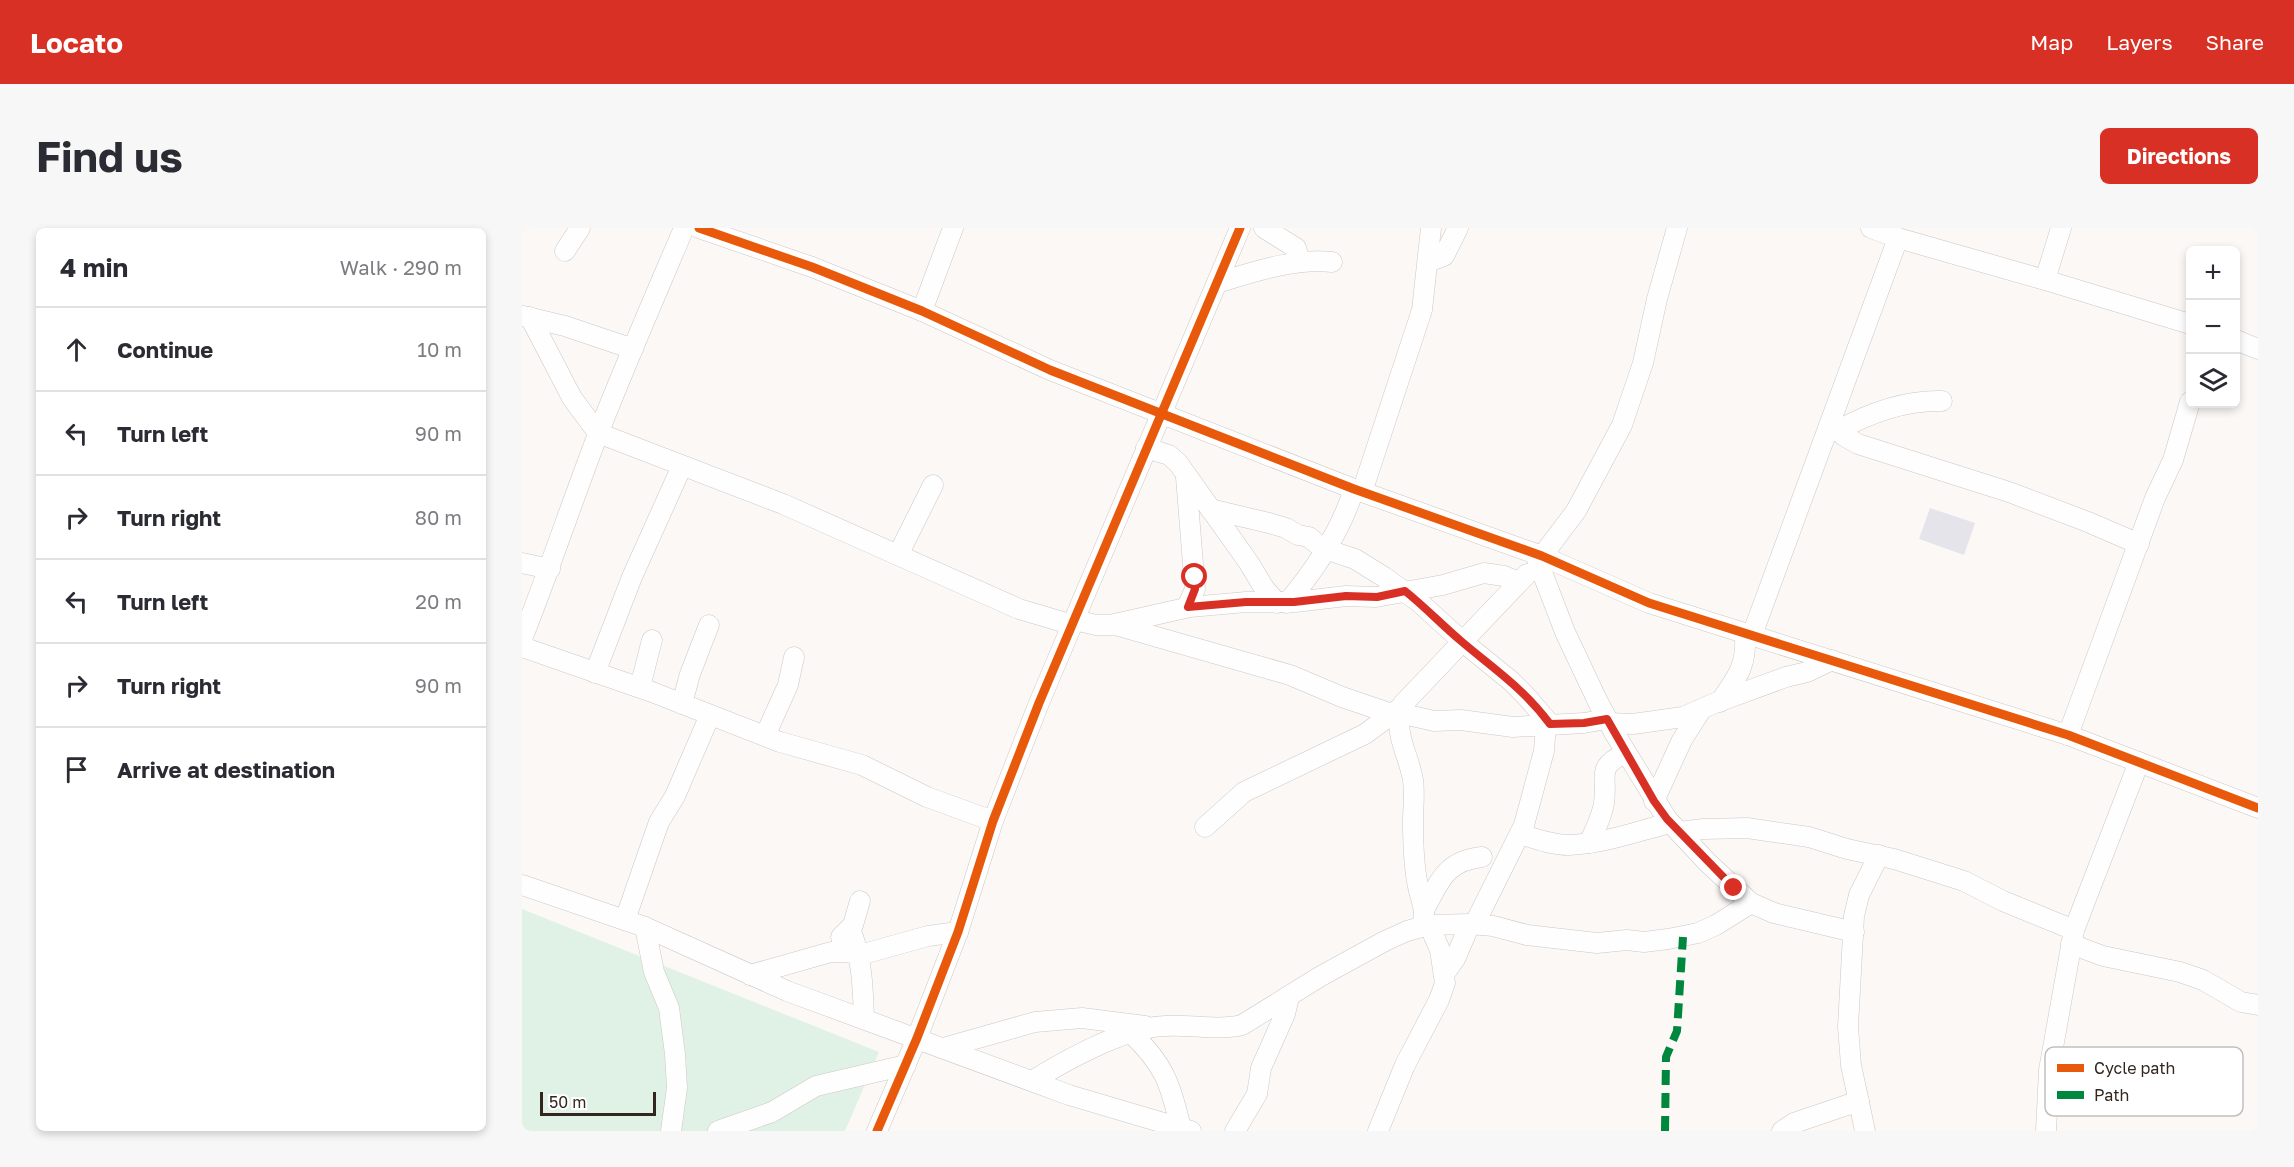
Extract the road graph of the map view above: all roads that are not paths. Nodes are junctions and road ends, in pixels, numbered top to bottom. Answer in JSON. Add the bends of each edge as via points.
{"nodes":[{"id":1,"x":580,"y":228,"type":"edge"},
{"id":2,"x":684,"y":228,"type":"edge"},
{"id":3,"x":699,"y":228,"type":"edge"},
{"id":4,"x":952,"y":228,"type":"edge"},
{"id":5,"x":1240,"y":228,"type":"edge"},
{"id":6,"x":1264,"y":228,"type":"edge"},
{"id":7,"x":1431,"y":228,"type":"edge"},
{"id":8,"x":1458,"y":228,"type":"edge"},
{"id":9,"x":1677,"y":228,"type":"edge"},
{"id":10,"x":1871,"y":228,"type":"edge"},
{"id":11,"x":2061,"y":228,"type":"edge"},
{"id":12,"x":1898,"y":238,"type":"junction"},
{"id":13,"x":565,"y":250,"type":"dead end"},
{"id":14,"x":1300,"y":262,"type":"junction"},
{"id":15,"x":1332,"y":262,"type":"dead end"},
{"id":16,"x":1428,"y":262,"type":"junction"},
{"id":17,"x":2045,"y":280,"type":"junction"},
{"id":18,"x":1217,"y":283,"type":"junction"},
{"id":19,"x":922,"y":311,"type":"junction"},
{"id":20,"x":526,"y":316,"type":"edge"},
{"id":21,"x":2186,"y":323,"type":"edge"},
{"id":22,"x":2240,"y":342,"type":"edge"},
{"id":23,"x":633,"y":349,"type":"junction"},
{"id":24,"x":2258,"y":349,"type":"edge"},
{"id":25,"x":1942,"y":401,"type":"dead end"},
{"id":26,"x":2188,"y":408,"type":"edge"},
{"id":27,"x":1162,"y":414,"type":"junction"},
{"id":28,"x":1833,"y":427,"type":"junction"},
{"id":29,"x":598,"y":433,"type":"junction"},
{"id":30,"x":1146,"y":448,"type":"junction"},
{"id":31,"x":682,"y":466,"type":"junction"},
{"id":32,"x":1186,"y":475,"type":"junction"},
{"id":33,"x":933,"y":484,"type":"dead end"},
{"id":34,"x":1358,"y":490,"type":"junction"},
{"id":35,"x":1210,"y":509,"type":"junction"},
{"id":36,"x":2139,"y":544,"type":"junction"},
{"id":37,"x":1325,"y":549,"type":"junction"},
{"id":38,"x":898,"y":555,"type":"junction"},
{"id":39,"x":1538,"y":558,"type":"junction"},
{"id":40,"x":522,"y":563,"type":"edge"},
{"id":41,"x":550,"y":569,"type":"junction"},
{"id":42,"x":1518,"y":582,"type":"junction"},
{"id":43,"x":1405,"y":591,"type":"junction"},
{"id":44,"x":1282,"y":603,"type":"junction"},
{"id":45,"x":1188,"y":607,"type":"junction"},
{"id":46,"x":1074,"y":623,"type":"junction"},
{"id":47,"x":1114,"y":624,"type":"junction"},
{"id":48,"x":709,"y":625,"type":"dead end"},
{"id":49,"x":1748,"y":634,"type":"junction"},
{"id":50,"x":522,"y":639,"type":"edge"},
{"id":51,"x":652,"y":640,"type":"dead end"},
{"id":52,"x":1462,"y":642,"type":"junction"},
{"id":53,"x":522,"y":647,"type":"edge"},
{"id":54,"x":794,"y":657,"type":"dead end"},
{"id":55,"x":1832,"y":660,"type":"junction"},
{"id":56,"x":595,"y":673,"type":"junction"},
{"id":57,"x":640,"y":687,"type":"junction"},
{"id":58,"x":1720,"y":702,"type":"junction"},
{"id":59,"x":682,"y":704,"type":"junction"},
{"id":60,"x":1701,"y":710,"type":"junction"},
{"id":61,"x":1398,"y":711,"type":"junction"},
{"id":62,"x":710,"y":715,"type":"junction"},
{"id":63,"x":1608,"y":721,"type":"junction"},
{"id":64,"x":1548,"y":724,"type":"junction"},
{"id":65,"x":2068,"y":735,"type":"junction"},
{"id":66,"x":765,"y":736,"type":"junction"},
{"id":67,"x":1626,"y":753,"type":"junction"},
{"id":68,"x":2139,"y":762,"type":"junction"},
{"id":69,"x":1654,"y":801,"type":"junction"},
{"id":70,"x":2258,"y":808,"type":"edge"},
{"id":71,"x":993,"y":821,"type":"junction"},
{"id":72,"x":1205,"y":827,"type":"dead end"},
{"id":73,"x":1675,"y":827,"type":"junction"},
{"id":74,"x":1520,"y":834,"type":"junction"},
{"id":75,"x":1589,"y":843,"type":"junction"},
{"id":76,"x":1879,"y":855,"type":"junction"},
{"id":77,"x":1482,"y":857,"type":"dead end"},
{"id":78,"x":522,"y":885,"type":"edge"},
{"id":79,"x":860,"y":901,"type":"dead end"},
{"id":80,"x":1751,"y":903,"type":"junction"},
{"id":81,"x":626,"y":920,"type":"junction"},
{"id":82,"x":1425,"y":921,"type":"junction"},
{"id":83,"x":1472,"y":925,"type":"junction"},
{"id":84,"x":645,"y":927,"type":"junction"},
{"id":85,"x":850,"y":929,"type":"junction"},
{"id":86,"x":958,"y":932,"type":"junction"},
{"id":87,"x":1854,"y":932,"type":"junction"},
{"id":88,"x":2072,"y":937,"type":"junction"},
{"id":89,"x":827,"y":953,"type":"junction"},
{"id":90,"x":858,"y":953,"type":"junction"},
{"id":91,"x":1445,"y":973,"type":"junction"},
{"id":92,"x":750,"y":975,"type":"junction"},
{"id":93,"x":1289,"y":997,"type":"junction"},
{"id":94,"x":2258,"y":1005,"type":"edge"},
{"id":95,"x":864,"y":1018,"type":"junction"},
{"id":96,"x":1154,"y":1027,"type":"junction"},
{"id":97,"x":1131,"y":1034,"type":"junction"},
{"id":98,"x":917,"y":1038,"type":"junction"},
{"id":99,"x":2053,"y":1047,"type":"edge"},
{"id":100,"x":943,"y":1048,"type":"junction"},
{"id":101,"x":906,"y":1065,"type":"junction"},
{"id":102,"x":1032,"y":1081,"type":"junction"},
{"id":103,"x":1859,"y":1101,"type":"junction"},
{"id":104,"x":2047,"y":1116,"type":"edge"},
{"id":105,"x":1186,"y":1130,"type":"edge"},
{"id":106,"x":671,"y":1131,"type":"edge"},
{"id":107,"x":718,"y":1131,"type":"edge"},
{"id":108,"x":876,"y":1131,"type":"edge"},
{"id":109,"x":1235,"y":1131,"type":"edge"},
{"id":110,"x":1378,"y":1131,"type":"edge"},
{"id":111,"x":1782,"y":1131,"type":"edge"},
{"id":112,"x":1864,"y":1131,"type":"edge"},
{"id":113,"x":2046,"y":1131,"type":"edge"}],
"edges":[{"from":1,"to":13,"type":"street"},
{"from":2,"to":23,"type":"street"},
{"from":3,"to":19,"type":"street"},
{"from":4,"to":19,"type":"street"},
{"from":5,"to":18,"type":"street"},
{"from":6,"to":14,"type":"street","via":[[1296,248]]},
{"from":7,"to":16,"type":"street"},
{"from":8,"to":16,"type":"street","via":[[1444,256]]},
{"from":9,"to":39,"type":"street","via":[[1643,363],[1622,424],[1576,511]]},
{"from":10,"to":12,"type":"street"},
{"from":11,"to":17,"type":"street"},
{"from":12,"to":17,"type":"street"},
{"from":12,"to":28,"type":"street"},
{"from":14,"to":15,"type":"street"},
{"from":14,"to":18,"type":"street"},
{"from":16,"to":34,"type":"street","via":[[1422,310]]},
{"from":17,"to":21,"type":"street"},
{"from":18,"to":27,"type":"street"},
{"from":19,"to":27,"type":"street","via":[[1050,370]]},
{"from":20,"to":23,"type":"street"},
{"from":20,"to":29,"type":"street","via":[[572,398]]},
{"from":22,"to":24,"type":"street"},
{"from":23,"to":29,"type":"street"},
{"from":25,"to":28,"type":"street","via":[[1906,403]]},
{"from":26,"to":36,"type":"street","via":[[2174,460]]},
{"from":27,"to":30,"type":"street"},
{"from":27,"to":34,"type":"street"},
{"from":28,"to":36,"type":"street","via":[[1858,444],[2009,492]]},
{"from":28,"to":49,"type":"street"},
{"from":29,"to":31,"type":"street"},
{"from":29,"to":41,"type":"street"},
{"from":30,"to":32,"type":"street","via":[[1169,455]]},
{"from":30,"to":46,"type":"street"},
{"from":31,"to":38,"type":"street","via":[[783,504]]},
{"from":31,"to":56,"type":"street","via":[[632,577]]},
{"from":32,"to":35,"type":"street"},
{"from":32,"to":45,"type":"street","via":[[1195,589]]},
{"from":33,"to":38,"type":"street"},
{"from":34,"to":37,"type":"street"},
{"from":34,"to":39,"type":"street"},
{"from":35,"to":37,"type":"street","via":[[1286,528]]},
{"from":35,"to":44,"type":"street","via":[[1264,588]]},
{"from":36,"to":65,"type":"street"},
{"from":37,"to":43,"type":"street","via":[[1355,559]]},
{"from":37,"to":44,"type":"street","via":[[1303,583]]},
{"from":38,"to":46,"type":"street","via":[[1020,609]]},
{"from":39,"to":42,"type":"street"},
{"from":39,"to":49,"type":"street","via":[[1649,603]]},
{"from":39,"to":63,"type":"street","via":[[1565,632]]},
{"from":40,"to":41,"type":"street"},
{"from":41,"to":50,"type":"street"},
{"from":42,"to":43,"type":"street","via":[[1484,573]]},
{"from":42,"to":52,"type":"street"},
{"from":43,"to":44,"type":"street","via":[[1377,597]]},
{"from":43,"to":52,"type":"street"},
{"from":44,"to":45,"type":"street"},
{"from":45,"to":47,"type":"street"},
{"from":46,"to":47,"type":"street"},
{"from":46,"to":71,"type":"street"},
{"from":47,"to":61,"type":"street","via":[[1290,675],[1342,697]]},
{"from":48,"to":59,"type":"street"},
{"from":49,"to":55,"type":"street"},
{"from":49,"to":58,"type":"street","via":[[1742,668]]},
{"from":51,"to":57,"type":"street"},
{"from":52,"to":61,"type":"street"},
{"from":52,"to":64,"type":"street","via":[[1511,681]]},
{"from":53,"to":56,"type":"street"},
{"from":54,"to":66,"type":"street","via":[[788,685]]},
{"from":55,"to":58,"type":"street"},
{"from":55,"to":65,"type":"street"},
{"from":56,"to":57,"type":"street"},
{"from":57,"to":59,"type":"street"},
{"from":58,"to":60,"type":"street"},
{"from":59,"to":62,"type":"street"},
{"from":60,"to":63,"type":"street","via":[[1659,722]]},
{"from":60,"to":69,"type":"street","via":[[1682,740]]},
{"from":61,"to":64,"type":"street","via":[[1434,721],[1461,720],[1496,726]]},
{"from":61,"to":72,"type":"street","via":[[1365,734],[1244,792]]},
{"from":61,"to":82,"type":"street","via":[[1399,731],[1413,782],[1416,874]]},
{"from":62,"to":66,"type":"street"},
{"from":62,"to":81,"type":"street","via":[[675,796],[659,822]]},
{"from":63,"to":64,"type":"street"},
{"from":63,"to":67,"type":"street"},
{"from":64,"to":74,"type":"street"},
{"from":65,"to":68,"type":"street"},
{"from":66,"to":71,"type":"street","via":[[862,765],[927,797]]},
{"from":67,"to":69,"type":"street"},
{"from":67,"to":75,"type":"street","via":[[1608,763],[1604,770],[1604,803]]},
{"from":68,"to":70,"type":"street"},
{"from":68,"to":88,"type":"street"},
{"from":69,"to":73,"type":"street"},
{"from":71,"to":86,"type":"street"},
{"from":73,"to":75,"type":"street"},
{"from":73,"to":76,"type":"street","via":[[1747,828],[1809,837]]},
{"from":73,"to":80,"type":"street"},
{"from":74,"to":75,"type":"street","via":[[1568,845]]},
{"from":74,"to":83,"type":"street"},
{"from":76,"to":87,"type":"street","via":[[1859,895]]},
{"from":76,"to":88,"type":"street","via":[[1964,881]]},
{"from":77,"to":82,"type":"street","via":[[1457,863],[1448,870],[1439,881]]},
{"from":78,"to":81,"type":"street"},
{"from":79,"to":85,"type":"street"},
{"from":80,"to":83,"type":"street","via":[[1698,933],[1644,942],[1597,943]]},
{"from":80,"to":87,"type":"street","via":[[1774,913]]},
{"from":81,"to":84,"type":"street"},
{"from":82,"to":83,"type":"street"},
{"from":82,"to":91,"type":"street","via":[[1440,950]]},
{"from":82,"to":93,"type":"street"},
{"from":83,"to":91,"type":"street"},
{"from":84,"to":92,"type":"street"},
{"from":84,"to":106,"type":"street","via":[[654,972],[669,1008],[675,1054],[677,1088]]},
{"from":85,"to":89,"type":"street"},
{"from":85,"to":90,"type":"street"},
{"from":86,"to":90,"type":"street"},
{"from":86,"to":98,"type":"street"},
{"from":87,"to":103,"type":"street","via":[[1848,1027]]},
{"from":88,"to":94,"type":"street","via":[[2103,956],[2180,972],[2241,1002]]},
{"from":88,"to":99,"type":"street"},
{"from":89,"to":90,"type":"street"},
{"from":89,"to":92,"type":"street"},
{"from":90,"to":95,"type":"street"},
{"from":91,"to":110,"type":"street","via":[[1439,1000],[1405,1065]]},
{"from":92,"to":95,"type":"street"},
{"from":93,"to":96,"type":"street","via":[[1230,1028]]},
{"from":93,"to":109,"type":"street","via":[[1262,1068],[1257,1094]]},
{"from":95,"to":98,"type":"street"},
{"from":96,"to":97,"type":"street"},
{"from":96,"to":100,"type":"street","via":[[1082,1018],[1035,1022]]},
{"from":97,"to":102,"type":"street","via":[[1064,1062]]},
{"from":97,"to":105,"type":"street","via":[[1163,1070]]},
{"from":98,"to":100,"type":"street"},
{"from":98,"to":101,"type":"street"},
{"from":100,"to":102,"type":"street"},
{"from":101,"to":107,"type":"street","via":[[816,1086],[772,1112]]},
{"from":101,"to":108,"type":"street"},
{"from":102,"to":105,"type":"street"},
{"from":103,"to":111,"type":"street","via":[[1794,1123]]},
{"from":103,"to":112,"type":"street"},
{"from":104,"to":113,"type":"street"}]}
